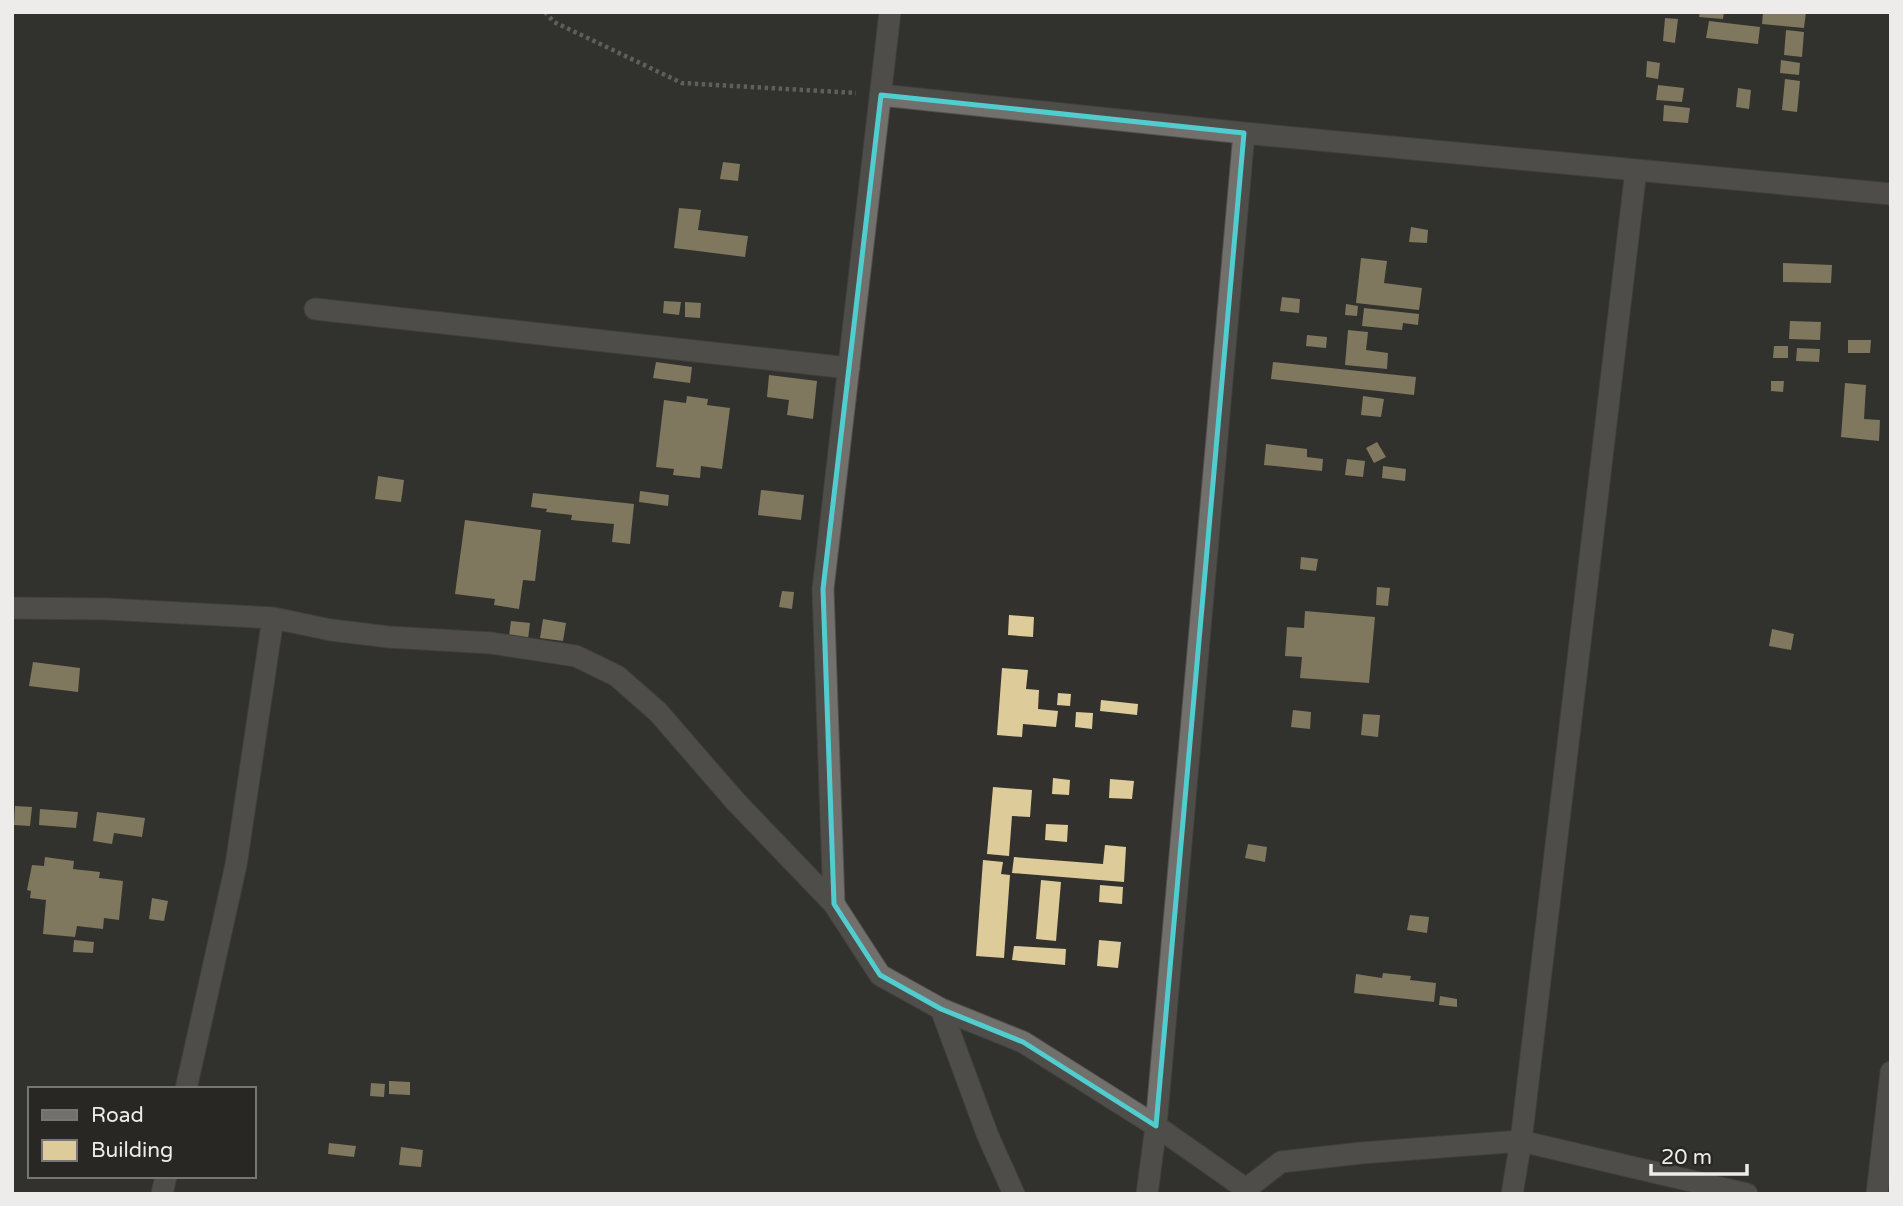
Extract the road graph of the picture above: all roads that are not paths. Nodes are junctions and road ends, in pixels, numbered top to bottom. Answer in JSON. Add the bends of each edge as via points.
{"nodes":[{"id":1,"x":890,"y":12,"type":"edge"},
{"id":2,"x":881,"y":95,"type":"junction"},
{"id":3,"x":1244,"y":133,"type":"junction"},
{"id":4,"x":1636,"y":170,"type":"junction"},
{"id":5,"x":1891,"y":194,"type":"edge"},
{"id":6,"x":315,"y":309,"type":"dead end"},
{"id":7,"x":849,"y":368,"type":"junction"},
{"id":8,"x":12,"y":608,"type":"edge"},
{"id":9,"x":273,"y":618,"type":"junction"},
{"id":10,"x":834,"y":904,"type":"junction"},
{"id":11,"x":941,"y":1009,"type":"junction"},
{"id":12,"x":1891,"y":1072,"type":"edge"},
{"id":13,"x":186,"y":1087,"type":"edge"},
{"id":14,"x":1156,"y":1126,"type":"junction"},
{"id":15,"x":1521,"y":1142,"type":"junction"},
{"id":16,"x":1247,"y":1191,"type":"edge"},
{"id":17,"x":1014,"y":1194,"type":"edge"},
{"id":18,"x":1147,"y":1194,"type":"edge"},
{"id":19,"x":1512,"y":1194,"type":"edge"},
{"id":20,"x":1747,"y":1194,"type":"edge"},
{"id":21,"x":1877,"y":1194,"type":"edge"}],
"edges":[{"from":1,"to":2,"type":"street"},
{"from":2,"to":3,"type":"street"},
{"from":2,"to":7,"type":"street"},
{"from":3,"to":4,"type":"street"},
{"from":3,"to":14,"type":"street"},
{"from":4,"to":5,"type":"street"},
{"from":4,"to":15,"type":"street"},
{"from":6,"to":7,"type":"street"},
{"from":7,"to":10,"type":"street","via":[[823,589]]},
{"from":8,"to":9,"type":"street"},
{"from":9,"to":10,"type":"street","via":[[343,632],[491,643],[576,656],[617,676],[657,712]]},
{"from":9,"to":13,"type":"street","via":[[236,865]]},
{"from":10,"to":11,"type":"street","via":[[880,975]]},
{"from":11,"to":14,"type":"street","via":[[1023,1042]]},
{"from":11,"to":17,"type":"street"},
{"from":12,"to":21,"type":"street"},
{"from":14,"to":16,"type":"street"},
{"from":14,"to":18,"type":"street"},
{"from":15,"to":16,"type":"street","via":[[1281,1162]]},
{"from":15,"to":19,"type":"street"},
{"from":15,"to":20,"type":"street"}]}
